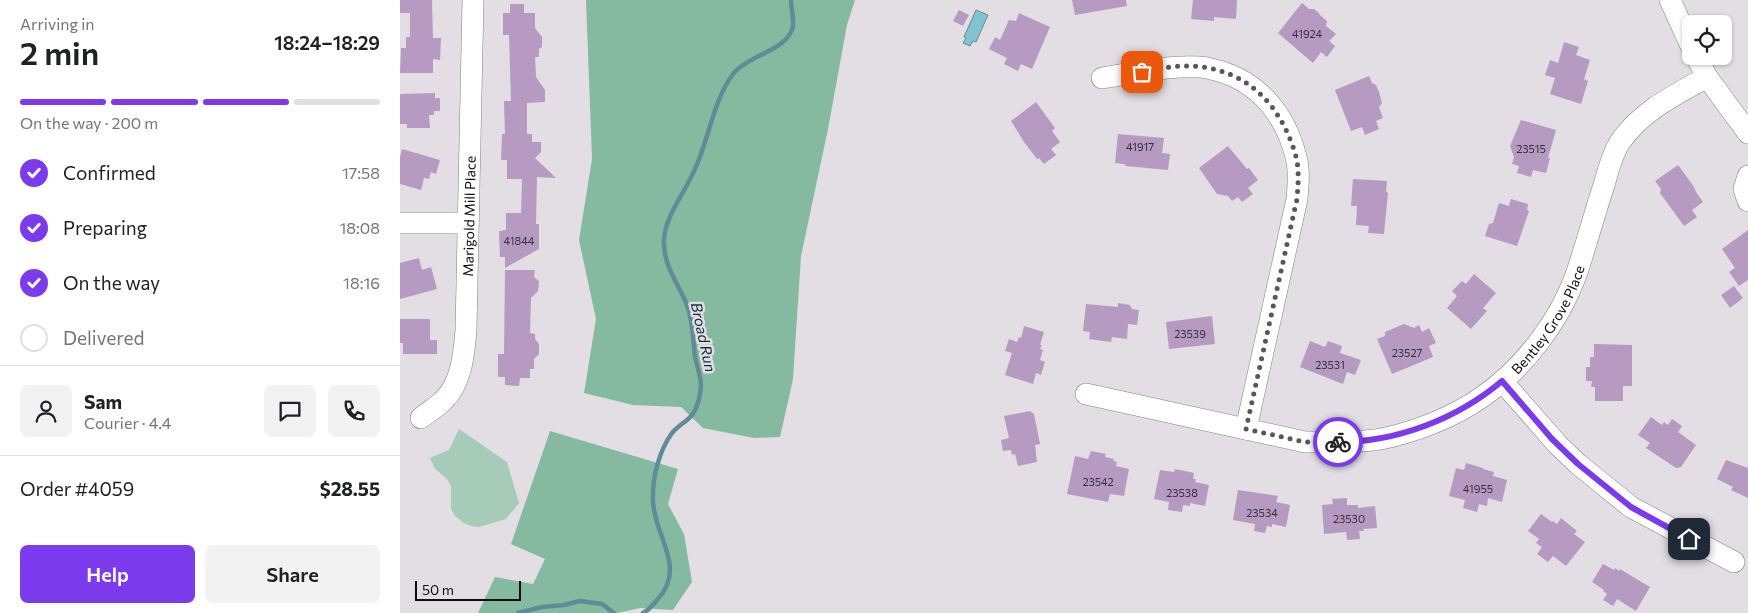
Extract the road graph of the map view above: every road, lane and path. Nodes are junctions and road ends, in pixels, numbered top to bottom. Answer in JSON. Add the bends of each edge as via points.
{"nodes":[{"id":1,"x":473,"y":0,"type":"edge"},
{"id":2,"x":1670,"y":0,"type":"edge"},
{"id":3,"x":1682,"y":26,"type":"edge"},
{"id":4,"x":1700,"y":65,"type":"edge"},
{"id":5,"x":1102,"y":78,"type":"dead end"},
{"id":6,"x":1707,"y":78,"type":"junction"},
{"id":7,"x":1748,"y":133,"type":"edge"},
{"id":8,"x":1748,"y":176,"type":"edge"},
{"id":9,"x":1748,"y":201,"type":"edge"},
{"id":10,"x":400,"y":223,"type":"edge"},
{"id":11,"x":468,"y":223,"type":"junction"},
{"id":12,"x":1502,"y":381,"type":"junction"},
{"id":13,"x":1086,"y":394,"type":"dead end"},
{"id":14,"x":421,"y":418,"type":"dead end"},
{"id":15,"x":1246,"y":429,"type":"junction"},
{"id":16,"x":1734,"y":562,"type":"dead end"}],
"edges":[{"from":1,"to":11,"type":"street","name":"Marigold Mill Place"},
{"from":2,"to":3,"type":"street"},
{"from":4,"to":6,"type":"street"},
{"from":5,"to":15,"type":"street","via":[[1179,66],[1203,67],[1230,74],[1255,88],[1271,105],[1291,141],[1297,159],[1297,199]]},
{"from":6,"to":7,"type":"street"},
{"from":6,"to":12,"type":"street","name":"Bentley Grove Place","via":[[1661,103],[1638,120],[1619,144],[1566,298],[1523,361]]},
{"from":8,"to":9,"type":"street","via":[[1744,188]]},
{"from":10,"to":11,"type":"street"},
{"from":11,"to":14,"type":"street","name":"Marigold Mill Place","via":[[463,359],[455,384],[444,400]]},
{"from":12,"to":15,"type":"street","name":"Bentley Grove Place","via":[[1482,398],[1455,413],[1380,439],[1305,442]]},
{"from":12,"to":16,"type":"street","via":[[1552,439],[1631,507]]},
{"from":13,"to":15,"type":"street","name":"Bentley Grove Place"}]}
